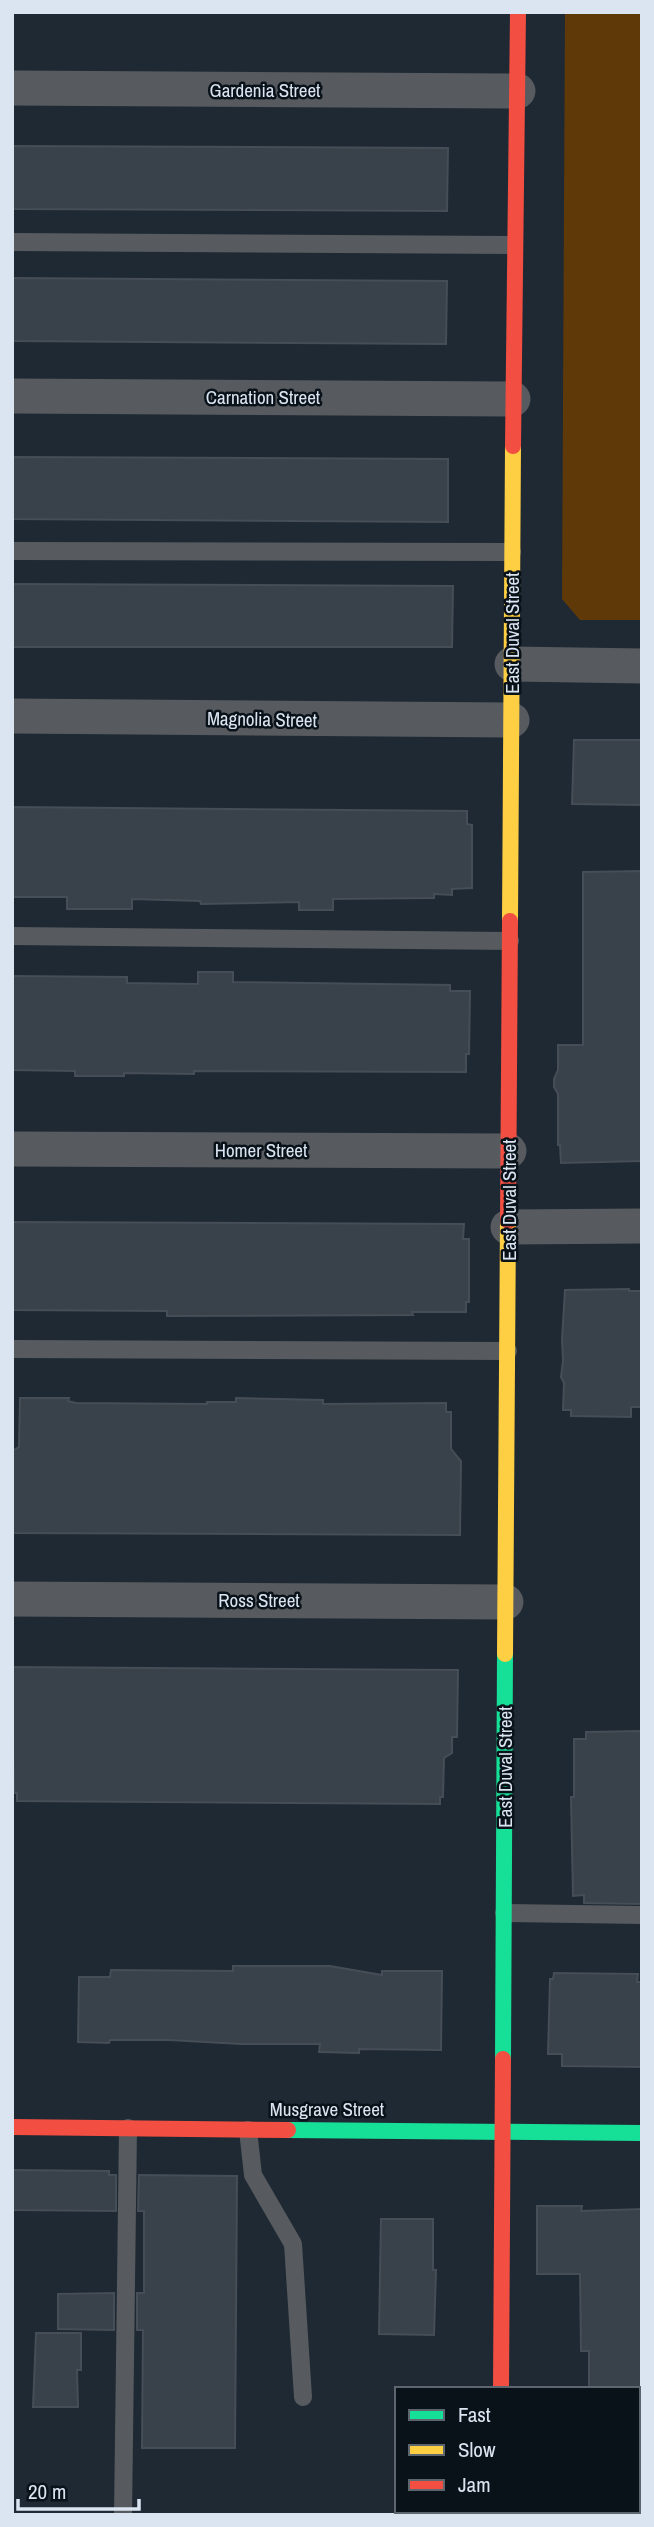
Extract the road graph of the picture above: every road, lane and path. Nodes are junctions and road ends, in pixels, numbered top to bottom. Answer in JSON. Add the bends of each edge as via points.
{"nodes":[{"id":1,"x":518,"y":12,"type":"edge"},
{"id":2,"x":12,"y":88,"type":"edge"},
{"id":3,"x":518,"y":90,"type":"junction"},
{"id":4,"x":12,"y":242,"type":"edge"},
{"id":5,"x":514,"y":245,"type":"junction"},
{"id":6,"x":12,"y":396,"type":"edge"},
{"id":7,"x":513,"y":399,"type":"junction"},
{"id":8,"x":12,"y":551,"type":"edge"},
{"id":9,"x":512,"y":552,"type":"junction"},
{"id":10,"x":512,"y":664,"type":"junction"},
{"id":11,"x":642,"y":667,"type":"edge"},
{"id":12,"x":12,"y":716,"type":"edge"},
{"id":13,"x":512,"y":720,"type":"junction"},
{"id":14,"x":12,"y":936,"type":"edge"},
{"id":15,"x":510,"y":941,"type":"junction"},
{"id":16,"x":12,"y":1149,"type":"edge"},
{"id":17,"x":509,"y":1151,"type":"junction"},
{"id":18,"x":642,"y":1226,"type":"edge"},
{"id":19,"x":508,"y":1227,"type":"junction"},
{"id":20,"x":12,"y":1349,"type":"edge"},
{"id":21,"x":508,"y":1351,"type":"junction"},
{"id":22,"x":12,"y":1599,"type":"edge"},
{"id":23,"x":506,"y":1602,"type":"junction"},
{"id":24,"x":504,"y":1913,"type":"junction"},
{"id":25,"x":642,"y":1915,"type":"edge"},
{"id":26,"x":12,"y":2127,"type":"edge"},
{"id":27,"x":128,"y":2128,"type":"junction"},
{"id":28,"x":248,"y":2130,"type":"junction"},
{"id":29,"x":502,"y":2132,"type":"junction"},
{"id":30,"x":642,"y":2133,"type":"edge"},
{"id":31,"x":501,"y":2387,"type":"edge"},
{"id":32,"x":303,"y":2397,"type":"dead end"},
{"id":33,"x":123,"y":2515,"type":"edge"}],
"edges":[{"from":1,"to":3,"type":"street","name":"East Duval Street"},
{"from":2,"to":3,"type":"street","name":"Gardenia Street"},
{"from":3,"to":5,"type":"street","name":"East Duval Street"},
{"from":4,"to":5,"type":"lane"},
{"from":5,"to":7,"type":"street","name":"East Duval Street"},
{"from":6,"to":7,"type":"street","name":"Carnation Street"},
{"from":7,"to":9,"type":"street","name":"East Duval Street"},
{"from":8,"to":9,"type":"lane"},
{"from":9,"to":10,"type":"street","name":"East Duval Street"},
{"from":10,"to":11,"type":"street"},
{"from":10,"to":13,"type":"street","name":"East Duval Street"},
{"from":12,"to":13,"type":"street","name":"Magnolia Street"},
{"from":13,"to":15,"type":"street","name":"East Duval Street"},
{"from":14,"to":15,"type":"lane"},
{"from":15,"to":17,"type":"street","name":"East Duval Street"},
{"from":16,"to":17,"type":"street","name":"Homer Street"},
{"from":17,"to":19,"type":"street","name":"East Duval Street"},
{"from":18,"to":19,"type":"street"},
{"from":19,"to":21,"type":"street","name":"East Duval Street"},
{"from":20,"to":21,"type":"lane"},
{"from":21,"to":23,"type":"street","name":"East Duval Street"},
{"from":22,"to":23,"type":"street","name":"Ross Street"},
{"from":23,"to":24,"type":"street","name":"East Duval Street"},
{"from":24,"to":25,"type":"lane"},
{"from":24,"to":29,"type":"street","name":"East Duval Street"},
{"from":26,"to":27,"type":"street","name":"Musgrave Street"},
{"from":27,"to":28,"type":"street","name":"Musgrave Street"},
{"from":27,"to":33,"type":"lane"},
{"from":28,"to":29,"type":"street","name":"Musgrave Street"},
{"from":28,"to":32,"type":"lane","via":[[253,2175],[293,2244]]},
{"from":29,"to":30,"type":"street","name":"Musgrave Street"},
{"from":29,"to":31,"type":"street","name":"East Duval Street"}]}
